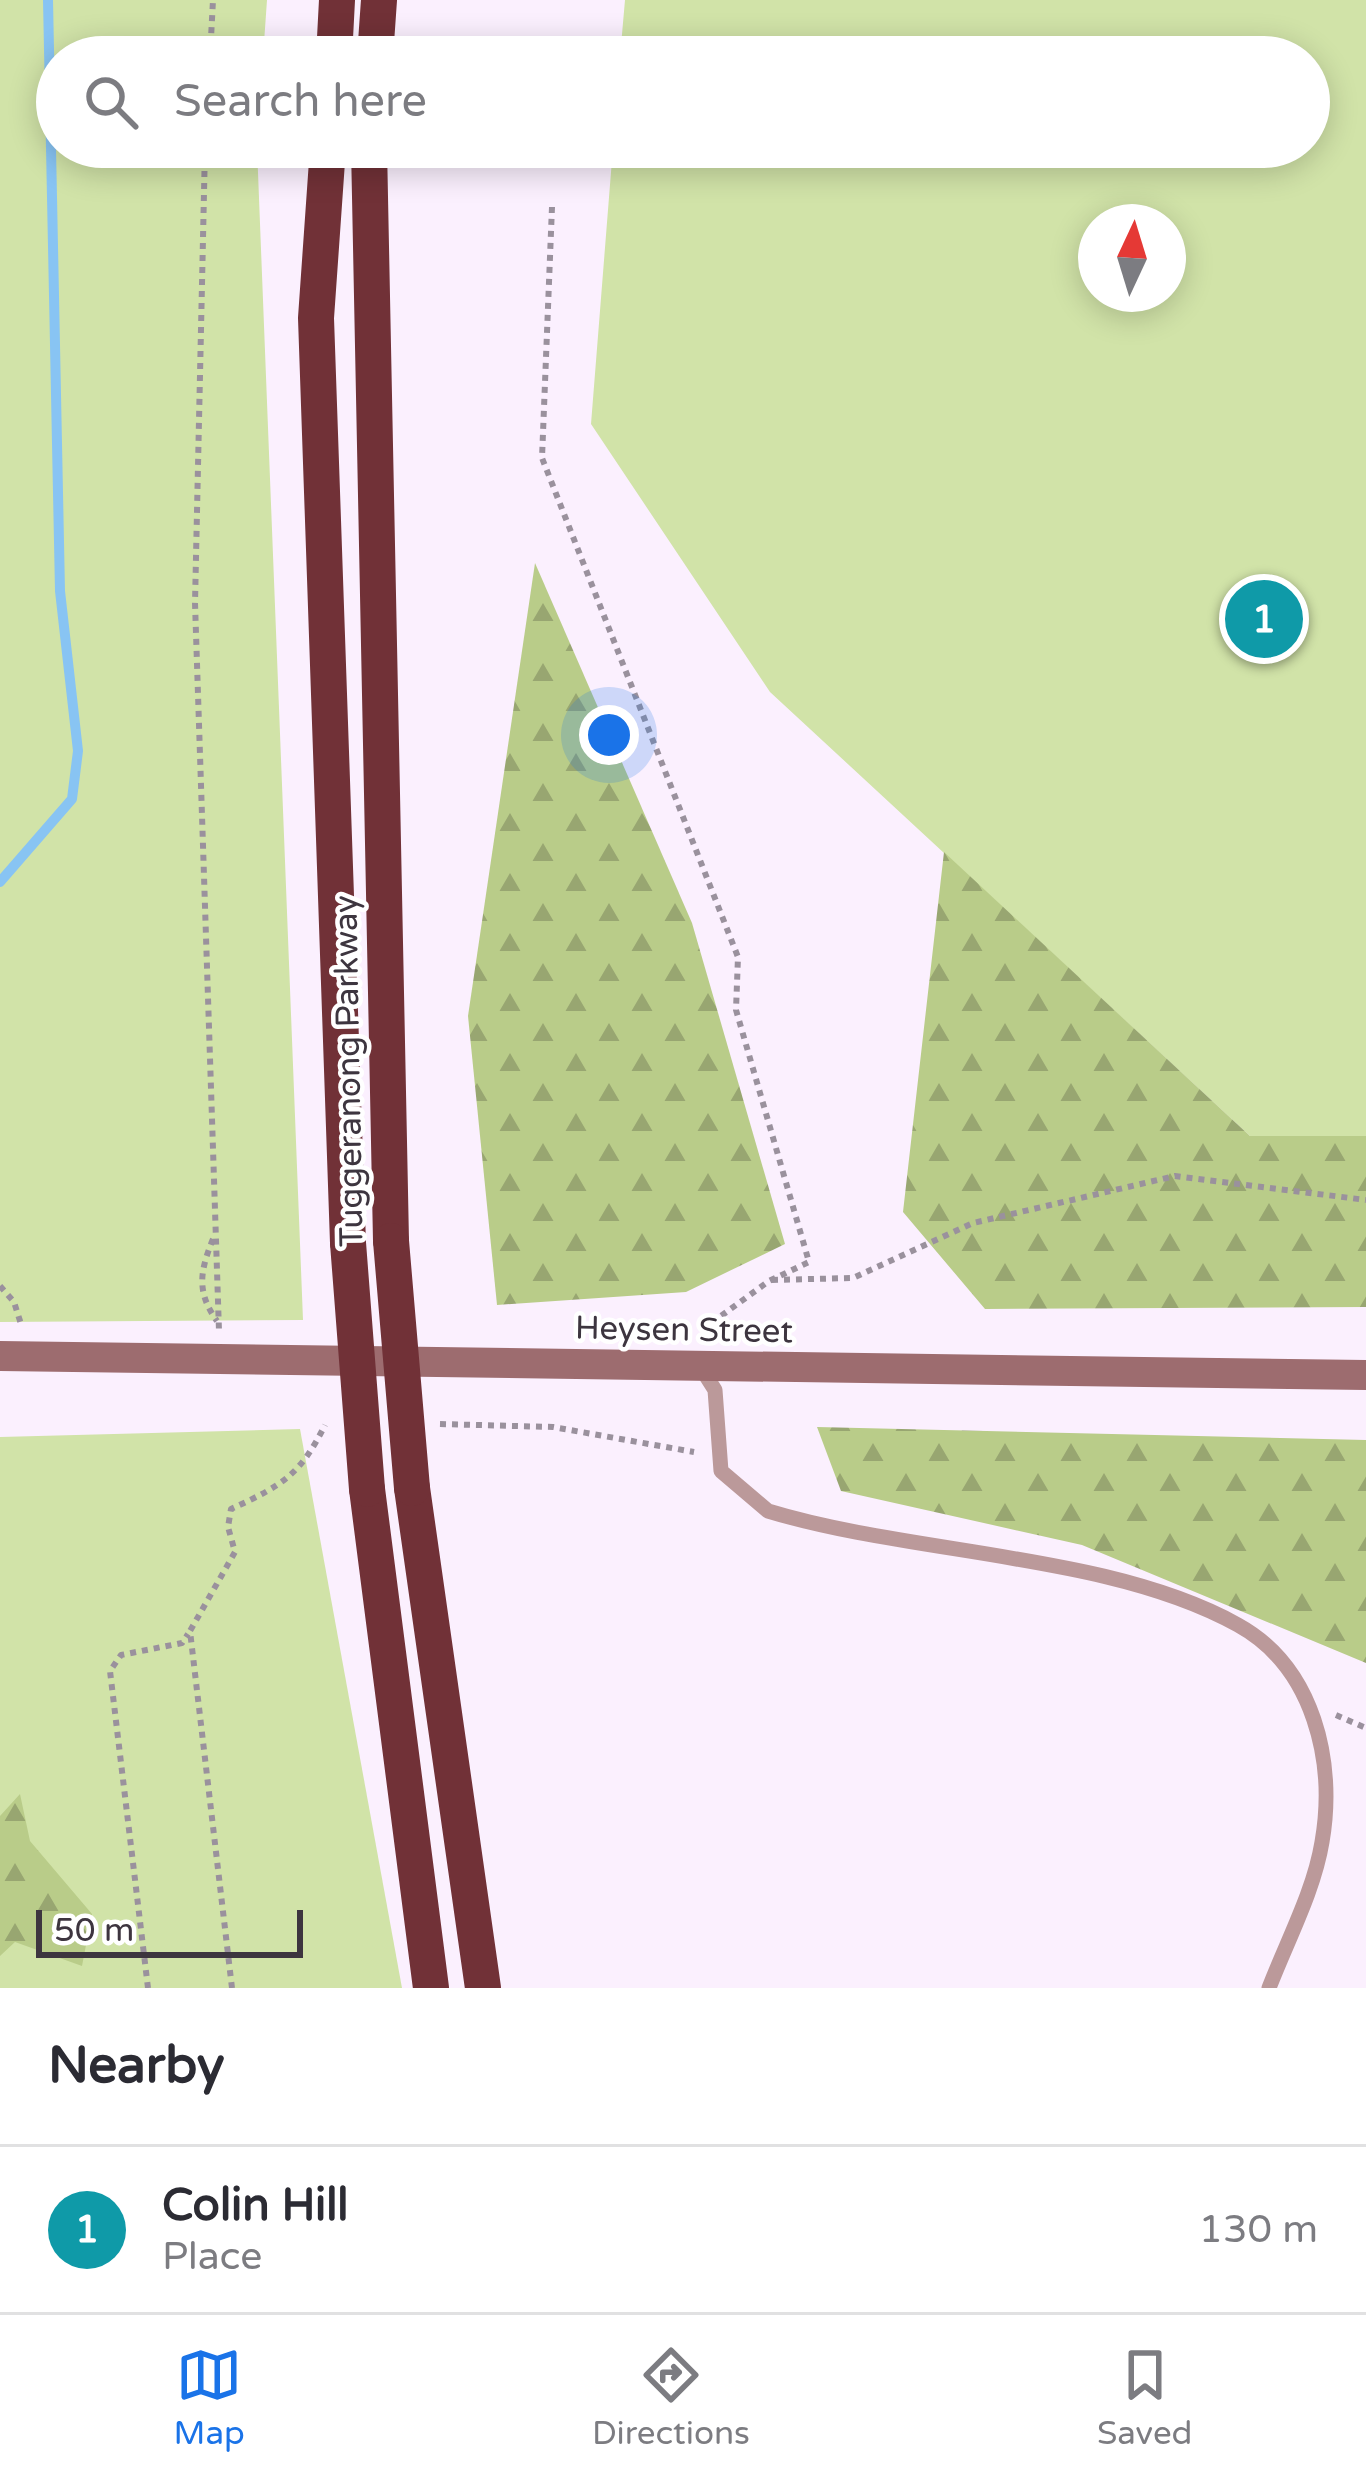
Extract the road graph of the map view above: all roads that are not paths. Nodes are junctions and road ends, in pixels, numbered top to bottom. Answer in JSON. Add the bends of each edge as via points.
{"nodes":[{"id":1,"x":338,"y":0,"type":"edge"},
{"id":2,"x":380,"y":0,"type":"edge"},
{"id":3,"x":335,"y":36,"type":"edge"},
{"id":4,"x":377,"y":36,"type":"edge"},
{"id":5,"x":327,"y":168,"type":"edge"},
{"id":6,"x":369,"y":168,"type":"edge"},
{"id":7,"x":0,"y":1356,"type":"edge"},
{"id":8,"x":700,"y":1366,"type":"junction"},
{"id":9,"x":1366,"y":1375,"type":"edge"},
{"id":10,"x":431,"y":1988,"type":"edge"},
{"id":11,"x":483,"y":1988,"type":"edge"},
{"id":12,"x":1269,"y":1988,"type":"edge"}],
"edges":[{"from":1,"to":3,"type":"highway"},
{"from":2,"to":4,"type":"highway"},
{"from":5,"to":10,"type":"highway","name":"Tuggeranong Parkway","bridge":true,"via":[[316,318],[348,1244],[367,1489]]},
{"from":6,"to":11,"type":"highway","name":"Tuggeranong Parkway","bridge":true,"via":[[391,1241],[412,1488]]},
{"from":7,"to":8,"type":"main road","name":"Heysen Street"},
{"from":8,"to":9,"type":"main road","name":"Heysen Street"},
{"from":8,"to":12,"type":"lane","via":[[716,1390],[721,1471],[768,1511],[1170,1596],[1242,1627],[1281,1664],[1310,1706],[1326,1788],[1322,1842]]}]}
